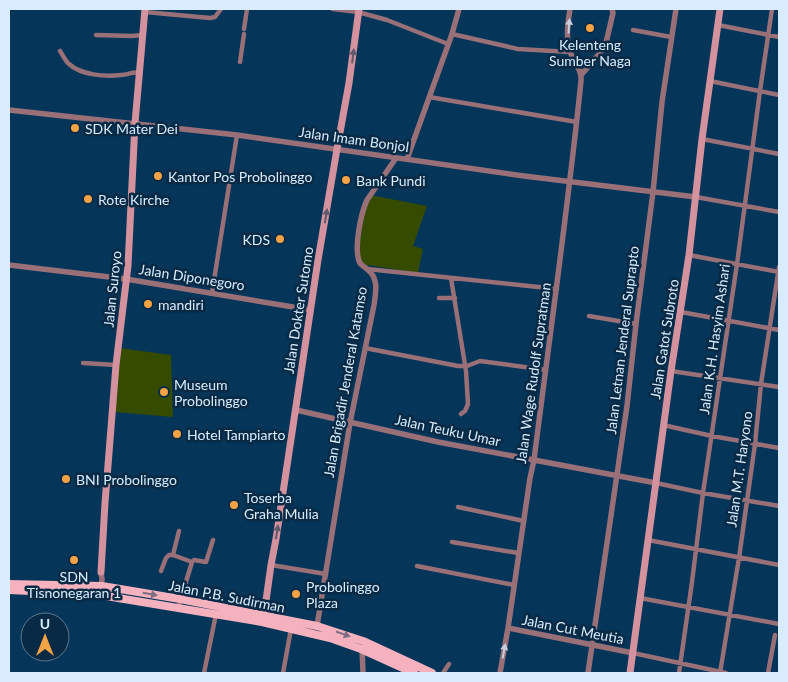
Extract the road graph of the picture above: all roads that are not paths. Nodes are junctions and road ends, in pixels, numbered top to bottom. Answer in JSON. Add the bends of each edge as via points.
{"nodes":[{"id":1,"x":221,"y":9,"type":"edge"},
{"id":2,"x":247,"y":9,"type":"edge"},
{"id":3,"x":334,"y":9,"type":"edge"},
{"id":4,"x":459,"y":9,"type":"edge"},
{"id":5,"x":570,"y":9,"type":"edge"},
{"id":6,"x":612,"y":9,"type":"edge"},
{"id":7,"x":676,"y":9,"type":"edge"},
{"id":8,"x":720,"y":9,"type":"edge"},
{"id":9,"x":772,"y":9,"type":"edge"},
{"id":10,"x":145,"y":10,"type":"edge"},
{"id":11,"x":359,"y":11,"type":"edge"},
{"id":12,"x":718,"y":25,"type":"junction"},
{"id":13,"x":633,"y":30,"type":"dead end"},
{"id":14,"x":452,"y":34,"type":"junction"},
{"id":15,"x":96,"y":35,"type":"dead end"},
{"id":16,"x":143,"y":35,"type":"junction"},
{"id":17,"x":768,"y":35,"type":"junction"},
{"id":18,"x":671,"y":37,"type":"junction"},
{"id":19,"x":779,"y":37,"type":"edge"},
{"id":20,"x":448,"y":44,"type":"junction"},
{"id":21,"x":60,"y":51,"type":"dead end"},
{"id":22,"x":570,"y":52,"type":"junction"},
{"id":23,"x":240,"y":62,"type":"dead end"},
{"id":24,"x":140,"y":73,"type":"junction"},
{"id":25,"x":582,"y":74,"type":"junction"},
{"id":26,"x":710,"y":81,"type":"junction"},
{"id":27,"x":760,"y":91,"type":"junction"},
{"id":28,"x":779,"y":94,"type":"edge"},
{"id":29,"x":429,"y":97,"type":"junction"},
{"id":30,"x":9,"y":110,"type":"edge"},
{"id":31,"x":577,"y":122,"type":"junction"},
{"id":32,"x":135,"y":123,"type":"junction"},
{"id":33,"x":237,"y":135,"type":"junction"},
{"id":34,"x":702,"y":139,"type":"junction"},
{"id":35,"x":753,"y":148,"type":"junction"},
{"id":36,"x":337,"y":149,"type":"junction"},
{"id":37,"x":779,"y":154,"type":"edge"},
{"id":38,"x":396,"y":158,"type":"junction"},
{"id":39,"x":407,"y":159,"type":"junction"},
{"id":40,"x":570,"y":181,"type":"junction"},
{"id":41,"x":653,"y":192,"type":"junction"},
{"id":42,"x":696,"y":197,"type":"junction"},
{"id":43,"x":744,"y":206,"type":"junction"},
{"id":44,"x":779,"y":212,"type":"edge"},
{"id":45,"x":689,"y":255,"type":"junction"},
{"id":46,"x":737,"y":264,"type":"junction"},
{"id":47,"x":9,"y":265,"type":"edge"},
{"id":48,"x":371,"y":270,"type":"junction"},
{"id":49,"x":779,"y":270,"type":"edge"},
{"id":50,"x":126,"y":279,"type":"junction"},
{"id":51,"x":454,"y":279,"type":"junction"},
{"id":52,"x":557,"y":290,"type":"junction"},
{"id":53,"x":212,"y":293,"type":"junction"},
{"id":54,"x":439,"y":298,"type":"dead end"},
{"id":55,"x":455,"y":298,"type":"junction"},
{"id":56,"x":311,"y":310,"type":"junction"},
{"id":57,"x":681,"y":312,"type":"junction"},
{"id":58,"x":589,"y":316,"type":"dead end"},
{"id":59,"x":728,"y":321,"type":"junction"},
{"id":60,"x":636,"y":324,"type":"junction"},
{"id":61,"x":771,"y":329,"type":"junction"},
{"id":62,"x":779,"y":330,"type":"edge"},
{"id":63,"x":365,"y":348,"type":"junction"},
{"id":64,"x":83,"y":362,"type":"dead end"},
{"id":65,"x":116,"y":365,"type":"junction"},
{"id":66,"x":467,"y":366,"type":"junction"},
{"id":67,"x":546,"y":370,"type":"junction"},
{"id":68,"x":671,"y":371,"type":"junction"},
{"id":69,"x":720,"y":378,"type":"junction"},
{"id":70,"x":762,"y":384,"type":"junction"},
{"id":71,"x":779,"y":387,"type":"edge"},
{"id":72,"x":296,"y":410,"type":"junction"},
{"id":73,"x":461,"y":414,"type":"dead end"},
{"id":74,"x":350,"y":423,"type":"junction"},
{"id":75,"x":664,"y":425,"type":"junction"},
{"id":76,"x":712,"y":436,"type":"junction"},
{"id":77,"x":755,"y":444,"type":"junction"},
{"id":78,"x":779,"y":448,"type":"edge"},
{"id":79,"x":534,"y":460,"type":"junction"},
{"id":80,"x":618,"y":477,"type":"junction"},
{"id":81,"x":656,"y":484,"type":"junction"},
{"id":82,"x":703,"y":493,"type":"junction"},
{"id":83,"x":746,"y":500,"type":"junction"},
{"id":84,"x":779,"y":506,"type":"edge"},
{"id":85,"x":458,"y":507,"type":"dead end"},
{"id":86,"x":524,"y":521,"type":"junction"},
{"id":87,"x":179,"y":531,"type":"dead end"},
{"id":88,"x":213,"y":540,"type":"dead end"},
{"id":89,"x":648,"y":540,"type":"junction"},
{"id":90,"x":452,"y":542,"type":"dead end"},
{"id":91,"x":697,"y":549,"type":"junction"},
{"id":92,"x":518,"y":553,"type":"junction"},
{"id":93,"x":173,"y":555,"type":"junction"},
{"id":94,"x":739,"y":558,"type":"junction"},
{"id":95,"x":192,"y":562,"type":"junction"},
{"id":96,"x":271,"y":564,"type":"junction"},
{"id":97,"x":779,"y":565,"type":"edge"},
{"id":98,"x":417,"y":566,"type":"dead end"},
{"id":99,"x":162,"y":571,"type":"dead end"},
{"id":100,"x":101,"y":572,"type":"joint"},
{"id":101,"x":326,"y":574,"type":"junction"},
{"id":102,"x":9,"y":584,"type":"edge"},
{"id":103,"x":514,"y":585,"type":"junction"},
{"id":104,"x":99,"y":586,"type":"junction"},
{"id":105,"x":46,"y":588,"type":"junction"},
{"id":106,"x":9,"y":590,"type":"edge"},
{"id":107,"x":97,"y":595,"type":"junction"},
{"id":108,"x":640,"y":598,"type":"junction"},
{"id":109,"x":180,"y":599,"type":"junction"},
{"id":110,"x":688,"y":607,"type":"junction"},
{"id":111,"x":178,"y":608,"type":"junction"},
{"id":112,"x":217,"y":610,"type":"junction"},
{"id":113,"x":730,"y":614,"type":"junction"},
{"id":114,"x":264,"y":615,"type":"junction"},
{"id":115,"x":779,"y":624,"type":"edge"},
{"id":116,"x":317,"y":626,"type":"junction"},
{"id":117,"x":508,"y":628,"type":"junction"},
{"id":118,"x":291,"y":629,"type":"junction"},
{"id":119,"x":775,"y":635,"type":"dead end"},
{"id":120,"x":362,"y":645,"type":"junction"},
{"id":121,"x":592,"y":645,"type":"junction"},
{"id":122,"x":633,"y":654,"type":"junction"},
{"id":123,"x":680,"y":663,"type":"junction"},
{"id":124,"x":449,"y":664,"type":"dead end"},
{"id":125,"x":720,"y":672,"type":"edge"},
{"id":126,"x":204,"y":673,"type":"edge"},
{"id":127,"x":283,"y":673,"type":"edge"},
{"id":128,"x":363,"y":673,"type":"edge"},
{"id":129,"x":414,"y":673,"type":"edge"},
{"id":130,"x":432,"y":673,"type":"edge"},
{"id":131,"x":443,"y":673,"type":"edge"},
{"id":132,"x":500,"y":673,"type":"edge"},
{"id":133,"x":588,"y":673,"type":"edge"},
{"id":134,"x":630,"y":673,"type":"edge"},
{"id":135,"x":678,"y":673,"type":"edge"},
{"id":136,"x":726,"y":673,"type":"edge"},
{"id":137,"x":768,"y":673,"type":"edge"}],
"edges":[{"from":1,"to":10,"type":"street","via":[[210,18]]},
{"from":2,"to":23,"type":"street"},
{"from":3,"to":11,"type":"street"},
{"from":4,"to":14,"type":"street"},
{"from":22,"to":5,"type":"street","one_way":true},
{"from":6,"to":25,"type":"street","via":[[605,47]]},
{"from":7,"to":18,"type":"street","name":"Jalan Letnan Jenderal Suprapto"},
{"from":8,"to":12,"type":"main road","name":"Jalan Gatot Subroto"},
{"from":9,"to":17,"type":"street","name":"Jalan K.H. Hasyim Ashari"},
{"from":10,"to":16,"type":"main road","name":"Jalan Suroyo"},
{"from":11,"to":20,"type":"street"},
{"from":36,"to":11,"type":"main road","name":"Jalan Dokter Sutomo","one_way":true},
{"from":12,"to":17,"type":"street"},
{"from":12,"to":26,"type":"main road","name":"Jalan Gatot Subroto"},
{"from":13,"to":18,"type":"street"},
{"from":14,"to":20,"type":"street"},
{"from":14,"to":22,"type":"street","via":[[524,50]]},
{"from":15,"to":16,"type":"street"},
{"from":16,"to":24,"type":"main road","name":"Jalan Suroyo"},
{"from":17,"to":19,"type":"street"},
{"from":17,"to":27,"type":"street","name":"Jalan K.H. Hasyim Ashari"},
{"from":18,"to":41,"type":"street","name":"Jalan Letnan Jenderal Suprapto"},
{"from":20,"to":29,"type":"street"},
{"from":21,"to":24,"type":"street","via":[[69,64],[89,74]]},
{"from":22,"to":25,"type":"street"},
{"from":24,"to":32,"type":"main road","name":"Jalan Suroyo"},
{"from":25,"to":31,"type":"street","name":"Jalan Wage Rudolf Supratman"},
{"from":26,"to":27,"type":"street"},
{"from":26,"to":34,"type":"main road","name":"Jalan Gatot Subroto"},
{"from":27,"to":28,"type":"street"},
{"from":27,"to":35,"type":"street","name":"Jalan K.H. Hasyim Ashari"},
{"from":29,"to":31,"type":"street"},
{"from":29,"to":39,"type":"street"},
{"from":30,"to":32,"type":"street","name":"Jalan Imam Bonjol"},
{"from":31,"to":40,"type":"street","name":"Jalan Wage Rudolf Supratman"},
{"from":32,"to":33,"type":"street","name":"Jalan Imam Bonjol"},
{"from":32,"to":50,"type":"main road","name":"Jalan Suroyo"},
{"from":33,"to":36,"type":"street","name":"Jalan Imam Bonjol"},
{"from":33,"to":53,"type":"street"},
{"from":34,"to":35,"type":"street"},
{"from":34,"to":42,"type":"main road","name":"Jalan Gatot Subroto"},
{"from":35,"to":37,"type":"street"},
{"from":35,"to":43,"type":"street","name":"Jalan K.H. Hasyim Ashari"},
{"from":36,"to":38,"type":"street","name":"Jalan Imam Bonjol"},
{"from":56,"to":36,"type":"main road","name":"Jalan Dokter Sutomo","one_way":true},
{"from":38,"to":39,"type":"street","name":"Jalan Imam Bonjol"},
{"from":38,"to":48,"type":"street","name":"Jalan Brigadir Jenderal Katamso","via":[[364,205],[357,250],[360,263]]},
{"from":39,"to":40,"type":"street","name":"Jalan Imam Bonjol"},
{"from":40,"to":41,"type":"street","name":"Jalan Imam Bonjol"},
{"from":40,"to":52,"type":"street","name":"Jalan Wage Rudolf Supratman"},
{"from":41,"to":42,"type":"street","name":"Jalan Imam Bonjol"},
{"from":41,"to":60,"type":"street","name":"Jalan Letnan Jenderal Suprapto"},
{"from":42,"to":43,"type":"street"},
{"from":42,"to":45,"type":"main road","name":"Jalan Gatot Subroto"},
{"from":43,"to":44,"type":"street"},
{"from":43,"to":46,"type":"street","name":"Jalan K.H. Hasyim Ashari"},
{"from":45,"to":46,"type":"street"},
{"from":45,"to":57,"type":"main road","name":"Jalan Gatot Subroto"},
{"from":46,"to":49,"type":"street"},
{"from":46,"to":59,"type":"street","name":"Jalan K.H. Hasyim Ashari"},
{"from":47,"to":50,"type":"street","name":"Jalan Diponegoro"},
{"from":48,"to":51,"type":"street"},
{"from":48,"to":63,"type":"street","name":"Jalan Brigadir Jenderal Katamso","via":[[376,288]]},
{"from":49,"to":61,"type":"street","name":"Jalan M.T. Haryono"},
{"from":50,"to":53,"type":"street","name":"Jalan Diponegoro"},
{"from":50,"to":65,"type":"main road","name":"Jalan Suroyo"},
{"from":51,"to":52,"type":"street"},
{"from":51,"to":55,"type":"street"},
{"from":52,"to":67,"type":"street","name":"Jalan Wage Rudolf Supratman"},
{"from":53,"to":56,"type":"street","name":"Jalan Diponegoro"},
{"from":54,"to":55,"type":"street"},
{"from":55,"to":66,"type":"street"},
{"from":56,"to":72,"type":"main road","name":"Jalan Dokter Sutomo"},
{"from":57,"to":59,"type":"street"},
{"from":57,"to":68,"type":"main road","name":"Jalan Gatot Subroto"},
{"from":58,"to":60,"type":"street"},
{"from":59,"to":61,"type":"street"},
{"from":59,"to":69,"type":"street","name":"Jalan K.H. Hasyim Ashari"},
{"from":60,"to":80,"type":"street","name":"Jalan Letnan Jenderal Suprapto"},
{"from":61,"to":62,"type":"street"},
{"from":61,"to":70,"type":"street","name":"Jalan M.T. Haryono"},
{"from":63,"to":66,"type":"street","via":[[435,363]]},
{"from":63,"to":74,"type":"street","name":"Jalan Brigadir Jenderal Katamso"},
{"from":64,"to":65,"type":"street"},
{"from":65,"to":100,"type":"main road","name":"Jalan Suroyo"},
{"from":66,"to":67,"type":"street","via":[[480,361]]},
{"from":66,"to":73,"type":"street","via":[[468,404]]},
{"from":67,"to":79,"type":"street","name":"Jalan Wage Rudolf Supratman"},
{"from":68,"to":69,"type":"street"},
{"from":68,"to":75,"type":"main road","name":"Jalan Gatot Subroto"},
{"from":69,"to":70,"type":"street"},
{"from":69,"to":76,"type":"street","name":"Jalan K.H. Hasyim Ashari"},
{"from":70,"to":71,"type":"street"},
{"from":70,"to":77,"type":"street","name":"Jalan M.T. Haryono"},
{"from":72,"to":74,"type":"street","name":"Jalan Teuku Umar"},
{"from":96,"to":72,"type":"main road","name":"Jalan Dokter Sutomo","one_way":true},
{"from":74,"to":79,"type":"street","name":"Jalan Teuku Umar"},
{"from":74,"to":101,"type":"street","name":"Jalan Brigadir Jenderal Katamso"},
{"from":75,"to":76,"type":"street"},
{"from":75,"to":81,"type":"main road","name":"Jalan Gatot Subroto"},
{"from":76,"to":77,"type":"street"},
{"from":76,"to":82,"type":"street","name":"Jalan K.H. Hasyim Ashari"},
{"from":77,"to":78,"type":"street"},
{"from":77,"to":83,"type":"street","name":"Jalan M.T. Haryono"},
{"from":79,"to":80,"type":"street","name":"Jalan Teuku Umar"},
{"from":79,"to":86,"type":"street","name":"Jalan Wage Rudolf Supratman"},
{"from":80,"to":81,"type":"street","name":"Jalan Teuku Umar"},
{"from":80,"to":121,"type":"street","name":"Jalan Letnan Jenderal Suprapto"},
{"from":81,"to":82,"type":"street"},
{"from":81,"to":89,"type":"main road","name":"Jalan Gatot Subroto"},
{"from":82,"to":83,"type":"street"},
{"from":82,"to":91,"type":"street","name":"Jalan K.H. Hasyim Ashari"},
{"from":83,"to":84,"type":"street"},
{"from":83,"to":94,"type":"street","name":"Jalan M.T. Haryono"},
{"from":85,"to":86,"type":"street"},
{"from":86,"to":92,"type":"street","name":"Jalan Wage Rudolf Supratman"},
{"from":87,"to":93,"type":"street"},
{"from":88,"to":95,"type":"street","via":[[206,562]]},
{"from":89,"to":91,"type":"street"},
{"from":89,"to":108,"type":"main road","name":"Jalan Gatot Subroto"},
{"from":90,"to":92,"type":"street"},
{"from":91,"to":94,"type":"street"},
{"from":91,"to":110,"type":"street","name":"Jalan K.H. Hasyim Ashari"},
{"from":92,"to":103,"type":"street","name":"Jalan Wage Rudolf Supratman"},
{"from":93,"to":95,"type":"street"},
{"from":93,"to":99,"type":"street","via":[[166,558]]},
{"from":94,"to":97,"type":"street"},
{"from":94,"to":113,"type":"street","name":"Jalan M.T. Haryono"},
{"from":95,"to":109,"type":"street"},
{"from":96,"to":101,"type":"street"},
{"from":96,"to":114,"type":"main road","name":"Jalan Dokter Sutomo"},
{"from":98,"to":103,"type":"street"},
{"from":100,"to":104,"type":"street","name":"Jalan Suroyo"},
{"from":101,"to":116,"type":"street","name":"Jalan Brigadir Jenderal Katamso"},
{"from":102,"to":105,"type":"main road","name":"Jalan P.B. Sudirman"},
{"from":103,"to":117,"type":"street","name":"Jalan Wage Rudolf Supratman"},
{"from":104,"to":105,"type":"main road","name":"Jalan P.B. Sudirman"},
{"from":104,"to":107,"type":"street","name":"Jalan Suroyo"},
{"from":104,"to":109,"type":"main road","name":"Jalan P.B. Sudirman","one_way":true},
{"from":105,"to":106,"type":"main road","name":"Jalan P.B. Sudirman"},
{"from":105,"to":107,"type":"main road","name":"Jalan P.B. Sudirman"},
{"from":107,"to":111,"type":"main road","name":"Jalan P.B. Sudirman"},
{"from":108,"to":110,"type":"street"},
{"from":108,"to":122,"type":"main road","name":"Jalan Gatot Subroto"},
{"from":109,"to":111,"type":"street"},
{"from":109,"to":112,"type":"main road","name":"Jalan P.B. Sudirman"},
{"from":110,"to":113,"type":"street"},
{"from":110,"to":123,"type":"street","name":"Jalan K.H. Hasyim Ashari"},
{"from":111,"to":112,"type":"main road","name":"Jalan P.B. Sudirman"},
{"from":112,"to":114,"type":"main road","name":"Jalan P.B. Sudirman"},
{"from":112,"to":118,"type":"main road","name":"Jalan P.B. Sudirman"},
{"from":112,"to":126,"type":"street"},
{"from":113,"to":115,"type":"street"},
{"from":113,"to":125,"type":"street","name":"Jalan M.T. Haryono"},
{"from":114,"to":116,"type":"main road","name":"Jalan P.B. Sudirman"},
{"from":116,"to":120,"type":"main road","name":"Jalan P.B. Sudirman","one_way":true},
{"from":117,"to":121,"type":"street","name":"Jalan Cut Meutia"},
{"from":132,"to":117,"type":"street","name":"Jalan Wage Rudolf Supratman","one_way":true},
{"from":118,"to":120,"type":"main road","name":"Jalan P.B. Sudirman"},
{"from":118,"to":127,"type":"street"},
{"from":119,"to":137,"type":"street"},
{"from":120,"to":128,"type":"street"},
{"from":120,"to":129,"type":"main road","name":"Jalan P.B. Sudirman"},
{"from":120,"to":130,"type":"main road","name":"Jalan P.B. Sudirman"},
{"from":121,"to":122,"type":"street","name":"Jalan Cut Meutia"},
{"from":121,"to":133,"type":"street","name":"Jalan Letnan Jenderal Suprapto"},
{"from":122,"to":123,"type":"street"},
{"from":122,"to":134,"type":"main road","name":"Jalan Gatot Subroto"},
{"from":123,"to":125,"type":"street"},
{"from":123,"to":135,"type":"street","name":"Jalan K.H. Hasyim Ashari"},
{"from":124,"to":131,"type":"street"},
{"from":125,"to":136,"type":"street"}]}
